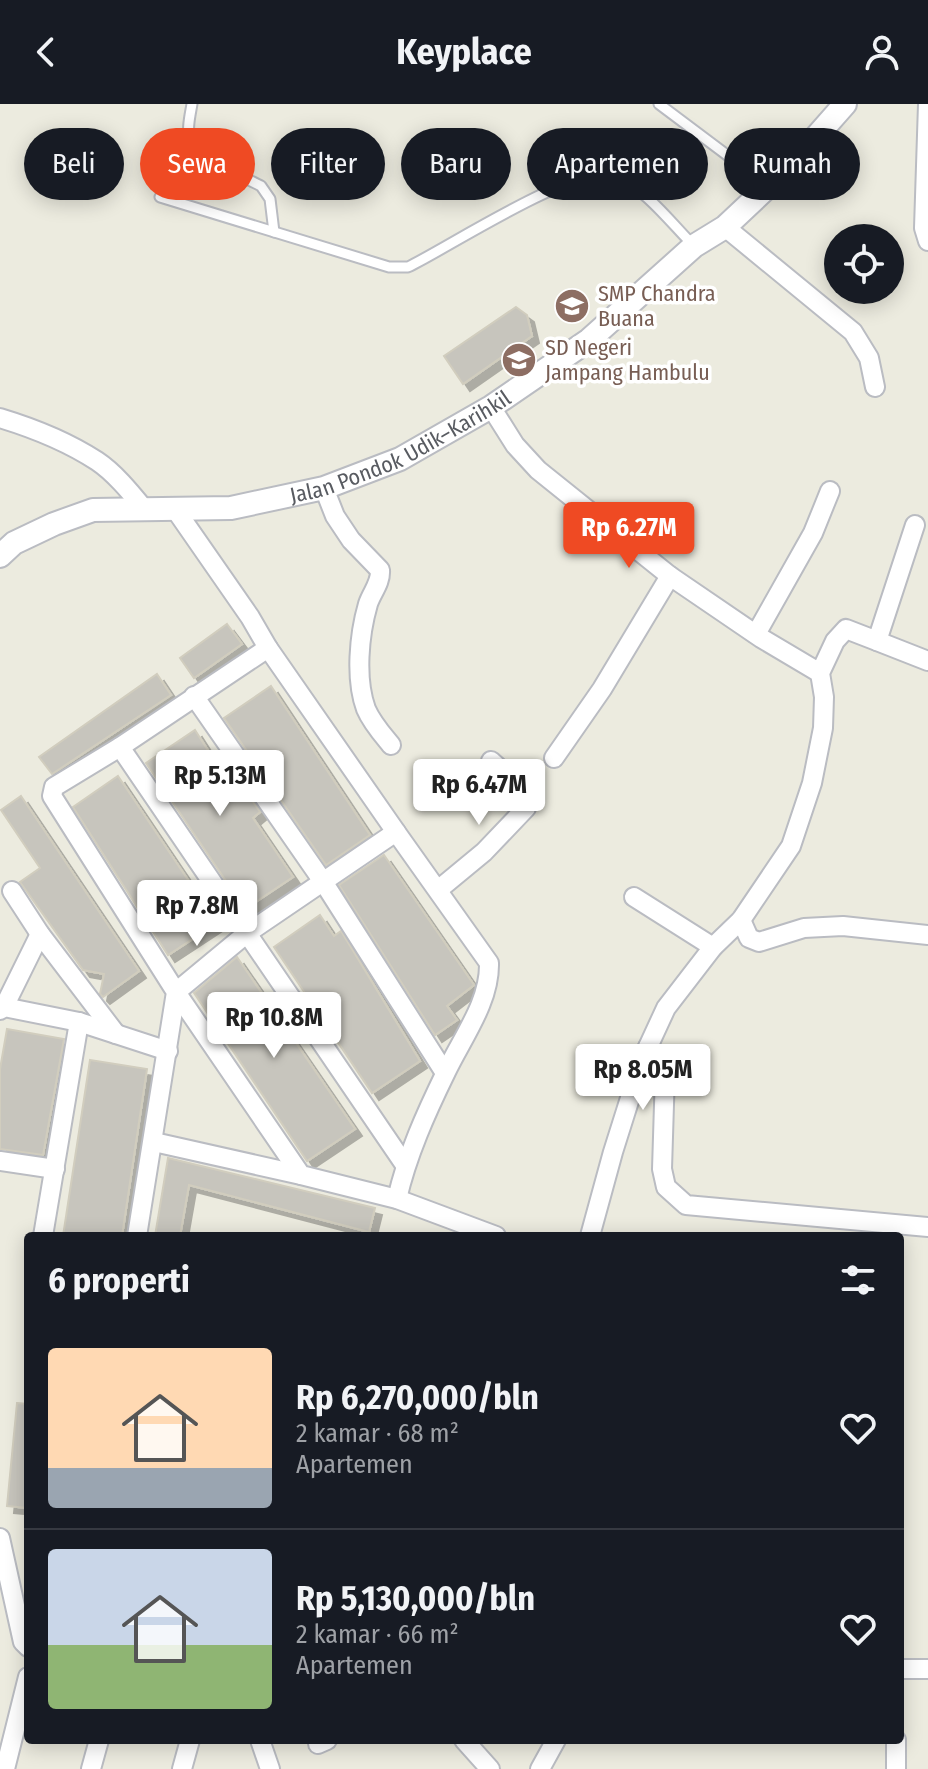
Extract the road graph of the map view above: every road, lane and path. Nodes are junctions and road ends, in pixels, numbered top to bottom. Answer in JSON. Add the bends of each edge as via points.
{"nodes":[{"id":1,"x":192,"y":104,"type":"edge"},
{"id":2,"x":659,"y":104,"type":"edge"},
{"id":3,"x":845,"y":104,"type":"edge"},
{"id":4,"x":928,"y":104,"type":"edge"},
{"id":5,"x":822,"y":128,"type":"edge"},
{"id":6,"x":724,"y":153,"type":"edge"},
{"id":7,"x":170,"y":200,"type":"edge"},
{"id":8,"x":753,"y":200,"type":"edge"},
{"id":9,"x":725,"y":227,"type":"junction"},
{"id":10,"x":274,"y":232,"type":"junction"},
{"id":11,"x":928,"y":241,"type":"edge"},
{"id":12,"x":694,"y":246,"type":"junction"},
{"id":13,"x":875,"y":387,"type":"dead end"},
{"id":14,"x":491,"y":407,"type":"junction"},
{"id":15,"x":0,"y":418,"type":"edge"},
{"id":16,"x":324,"y":488,"type":"junction"},
{"id":17,"x":830,"y":491,"type":"dead end"},
{"id":18,"x":175,"y":509,"type":"junction"},
{"id":19,"x":145,"y":510,"type":"junction"},
{"id":20,"x":915,"y":525,"type":"dead end"},
{"id":21,"x":0,"y":556,"type":"edge"},
{"id":22,"x":670,"y":576,"type":"junction"},
{"id":23,"x":756,"y":634,"type":"junction"},
{"id":24,"x":877,"y":641,"type":"junction"},
{"id":25,"x":268,"y":648,"type":"junction"},
{"id":26,"x":928,"y":661,"type":"edge"},
{"id":27,"x":820,"y":673,"type":"junction"},
{"id":28,"x":194,"y":696,"type":"junction"},
{"id":29,"x":391,"y":745,"type":"dead end"},
{"id":30,"x":120,"y":747,"type":"junction"},
{"id":31,"x":554,"y":758,"type":"dead end"},
{"id":32,"x":491,"y":761,"type":"dead end"},
{"id":33,"x":396,"y":832,"type":"junction"},
{"id":34,"x":324,"y":883,"type":"junction"},
{"id":35,"x":438,"y":890,"type":"junction"},
{"id":36,"x":12,"y":891,"type":"dead end"},
{"id":37,"x":634,"y":897,"type":"dead end"},
{"id":38,"x":741,"y":920,"type":"junction"},
{"id":39,"x":40,"y":934,"type":"junction"},
{"id":40,"x":246,"y":934,"type":"junction"},
{"id":41,"x":928,"y":935,"type":"edge"},
{"id":42,"x":713,"y":947,"type":"junction"},
{"id":43,"x":176,"y":992,"type":"junction"},
{"id":44,"x":2,"y":1008,"type":"edge"},
{"id":45,"x":79,"y":1022,"type":"junction"},
{"id":46,"x":116,"y":1034,"type":"junction"},
{"id":47,"x":648,"y":1047,"type":"junction"},
{"id":48,"x":168,"y":1051,"type":"junction"},
{"id":49,"x":445,"y":1073,"type":"junction"},
{"id":50,"x":154,"y":1142,"type":"junction"},
{"id":51,"x":0,"y":1161,"type":"edge"},
{"id":52,"x":405,"y":1165,"type":"junction"},
{"id":53,"x":55,"y":1169,"type":"junction"},
{"id":54,"x":301,"y":1175,"type":"junction"},
{"id":55,"x":397,"y":1199,"type":"junction"},
{"id":56,"x":928,"y":1227,"type":"edge"},
{"id":57,"x":44,"y":1232,"type":"edge"},
{"id":58,"x":138,"y":1232,"type":"edge"},
{"id":59,"x":485,"y":1232,"type":"edge"},
{"id":60,"x":591,"y":1232,"type":"edge"},
{"id":61,"x":0,"y":1538,"type":"edge"},
{"id":62,"x":24,"y":1643,"type":"edge"},
{"id":63,"x":904,"y":1669,"type":"edge"},
{"id":64,"x":928,"y":1669,"type":"edge"},
{"id":65,"x":24,"y":1687,"type":"edge"},
{"id":66,"x":8,"y":1727,"type":"edge"},
{"id":67,"x":98,"y":1744,"type":"edge"},
{"id":68,"x":189,"y":1744,"type":"edge"},
{"id":69,"x":261,"y":1744,"type":"edge"},
{"id":70,"x":468,"y":1744,"type":"edge"},
{"id":71,"x":554,"y":1744,"type":"edge"},
{"id":72,"x":896,"y":1744,"type":"edge"},
{"id":73,"x":5,"y":1769,"type":"edge"},
{"id":74,"x":91,"y":1769,"type":"edge"},
{"id":75,"x":182,"y":1769,"type":"edge"},
{"id":76,"x":270,"y":1769,"type":"edge"},
{"id":77,"x":490,"y":1769,"type":"edge"},
{"id":78,"x":540,"y":1769,"type":"edge"},
{"id":79,"x":896,"y":1769,"type":"edge"}],
"edges":[{"from":1,"to":10,"type":"lane","via":[[191,143],[267,191]]},
{"from":2,"to":6,"type":"lane"},
{"from":3,"to":5,"type":"street","name":"Jalan Pondok Udik–Karihkil"},
{"from":4,"to":11,"type":"street"},
{"from":7,"to":10,"type":"lane"},
{"from":8,"to":9,"type":"street","name":"Jalan Pondok Udik–Karihkil"},
{"from":9,"to":12,"type":"street","name":"Jalan Pondok Udik–Karihkil"},
{"from":9,"to":13,"type":"street","via":[[853,332],[869,358]]},
{"from":10,"to":12,"type":"lane","via":[[389,267],[408,267],[548,191],[599,174],[626,182]]},
{"from":12,"to":14,"type":"street","name":"Jalan Pondok Udik–Karihkil","via":[[589,340]]},
{"from":14,"to":16,"type":"street","name":"Jalan Pondok Udik–Karihkil","via":[[400,459]]},
{"from":14,"to":22,"type":"street","via":[[525,458]]},
{"from":15,"to":19,"type":"street","via":[[32,427],[98,462]]},
{"from":16,"to":18,"type":"street","name":"Jalan Pondok Udik–Karihkil","via":[[231,508]]},
{"from":16,"to":29,"type":"street","via":[[351,540],[380,570],[363,628],[362,697]]},
{"from":17,"to":23,"type":"street","via":[[813,533]]},
{"from":18,"to":19,"type":"street","name":"Jalan Pondok Udik–Karihkil"},
{"from":18,"to":25,"type":"street"},
{"from":19,"to":21,"type":"street","name":"Jalan Pondok Udik–Karihkil","via":[[93,510],[14,543]]},
{"from":20,"to":24,"type":"street"},
{"from":22,"to":23,"type":"street"},
{"from":22,"to":31,"type":"street"},
{"from":23,"to":27,"type":"street"},
{"from":24,"to":26,"type":"street"},
{"from":24,"to":27,"type":"street","via":[[846,629]]},
{"from":25,"to":28,"type":"street"},
{"from":25,"to":33,"type":"street"},
{"from":27,"to":38,"type":"street","via":[[823,728],[812,783],[791,846]]},
{"from":28,"to":30,"type":"street"},
{"from":28,"to":34,"type":"street"},
{"from":30,"to":40,"type":"street"},
{"from":30,"to":43,"type":"street","via":[[54,787],[52,796]]},
{"from":32,"to":35,"type":"street","via":[[523,790],[526,808]]},
{"from":33,"to":34,"type":"street"},
{"from":33,"to":35,"type":"street"},
{"from":34,"to":40,"type":"street"},
{"from":34,"to":49,"type":"street"},
{"from":35,"to":49,"type":"street","via":[[489,963],[484,995]]},
{"from":36,"to":39,"type":"street"},
{"from":37,"to":42,"type":"street"},
{"from":38,"to":41,"type":"street","via":[[749,938],[759,942],[804,928],[843,926]]},
{"from":38,"to":42,"type":"street"},
{"from":39,"to":44,"type":"street"},
{"from":39,"to":46,"type":"street"},
{"from":40,"to":43,"type":"street"},
{"from":40,"to":52,"type":"street"},
{"from":42,"to":47,"type":"street","via":[[666,1008]]},
{"from":43,"to":48,"type":"street"},
{"from":43,"to":54,"type":"street"},
{"from":44,"to":45,"type":"street"},
{"from":45,"to":46,"type":"street"},
{"from":45,"to":53,"type":"street"},
{"from":46,"to":48,"type":"street"},
{"from":47,"to":56,"type":"street","via":[[665,1072],[666,1187],[686,1205]]},
{"from":47,"to":60,"type":"street"},
{"from":48,"to":50,"type":"street"},
{"from":49,"to":52,"type":"street"},
{"from":50,"to":54,"type":"street"},
{"from":50,"to":58,"type":"street"},
{"from":51,"to":53,"type":"street"},
{"from":52,"to":55,"type":"street"},
{"from":53,"to":57,"type":"street"},
{"from":54,"to":55,"type":"street"},
{"from":55,"to":59,"type":"street"},
{"from":61,"to":62,"type":"street"},
{"from":63,"to":64,"type":"street"},
{"from":65,"to":66,"type":"street"},
{"from":66,"to":73,"type":"street"},
{"from":67,"to":74,"type":"street"},
{"from":68,"to":75,"type":"street"},
{"from":69,"to":76,"type":"street"},
{"from":70,"to":77,"type":"street"},
{"from":71,"to":78,"type":"street"},
{"from":72,"to":79,"type":"street"}]}
